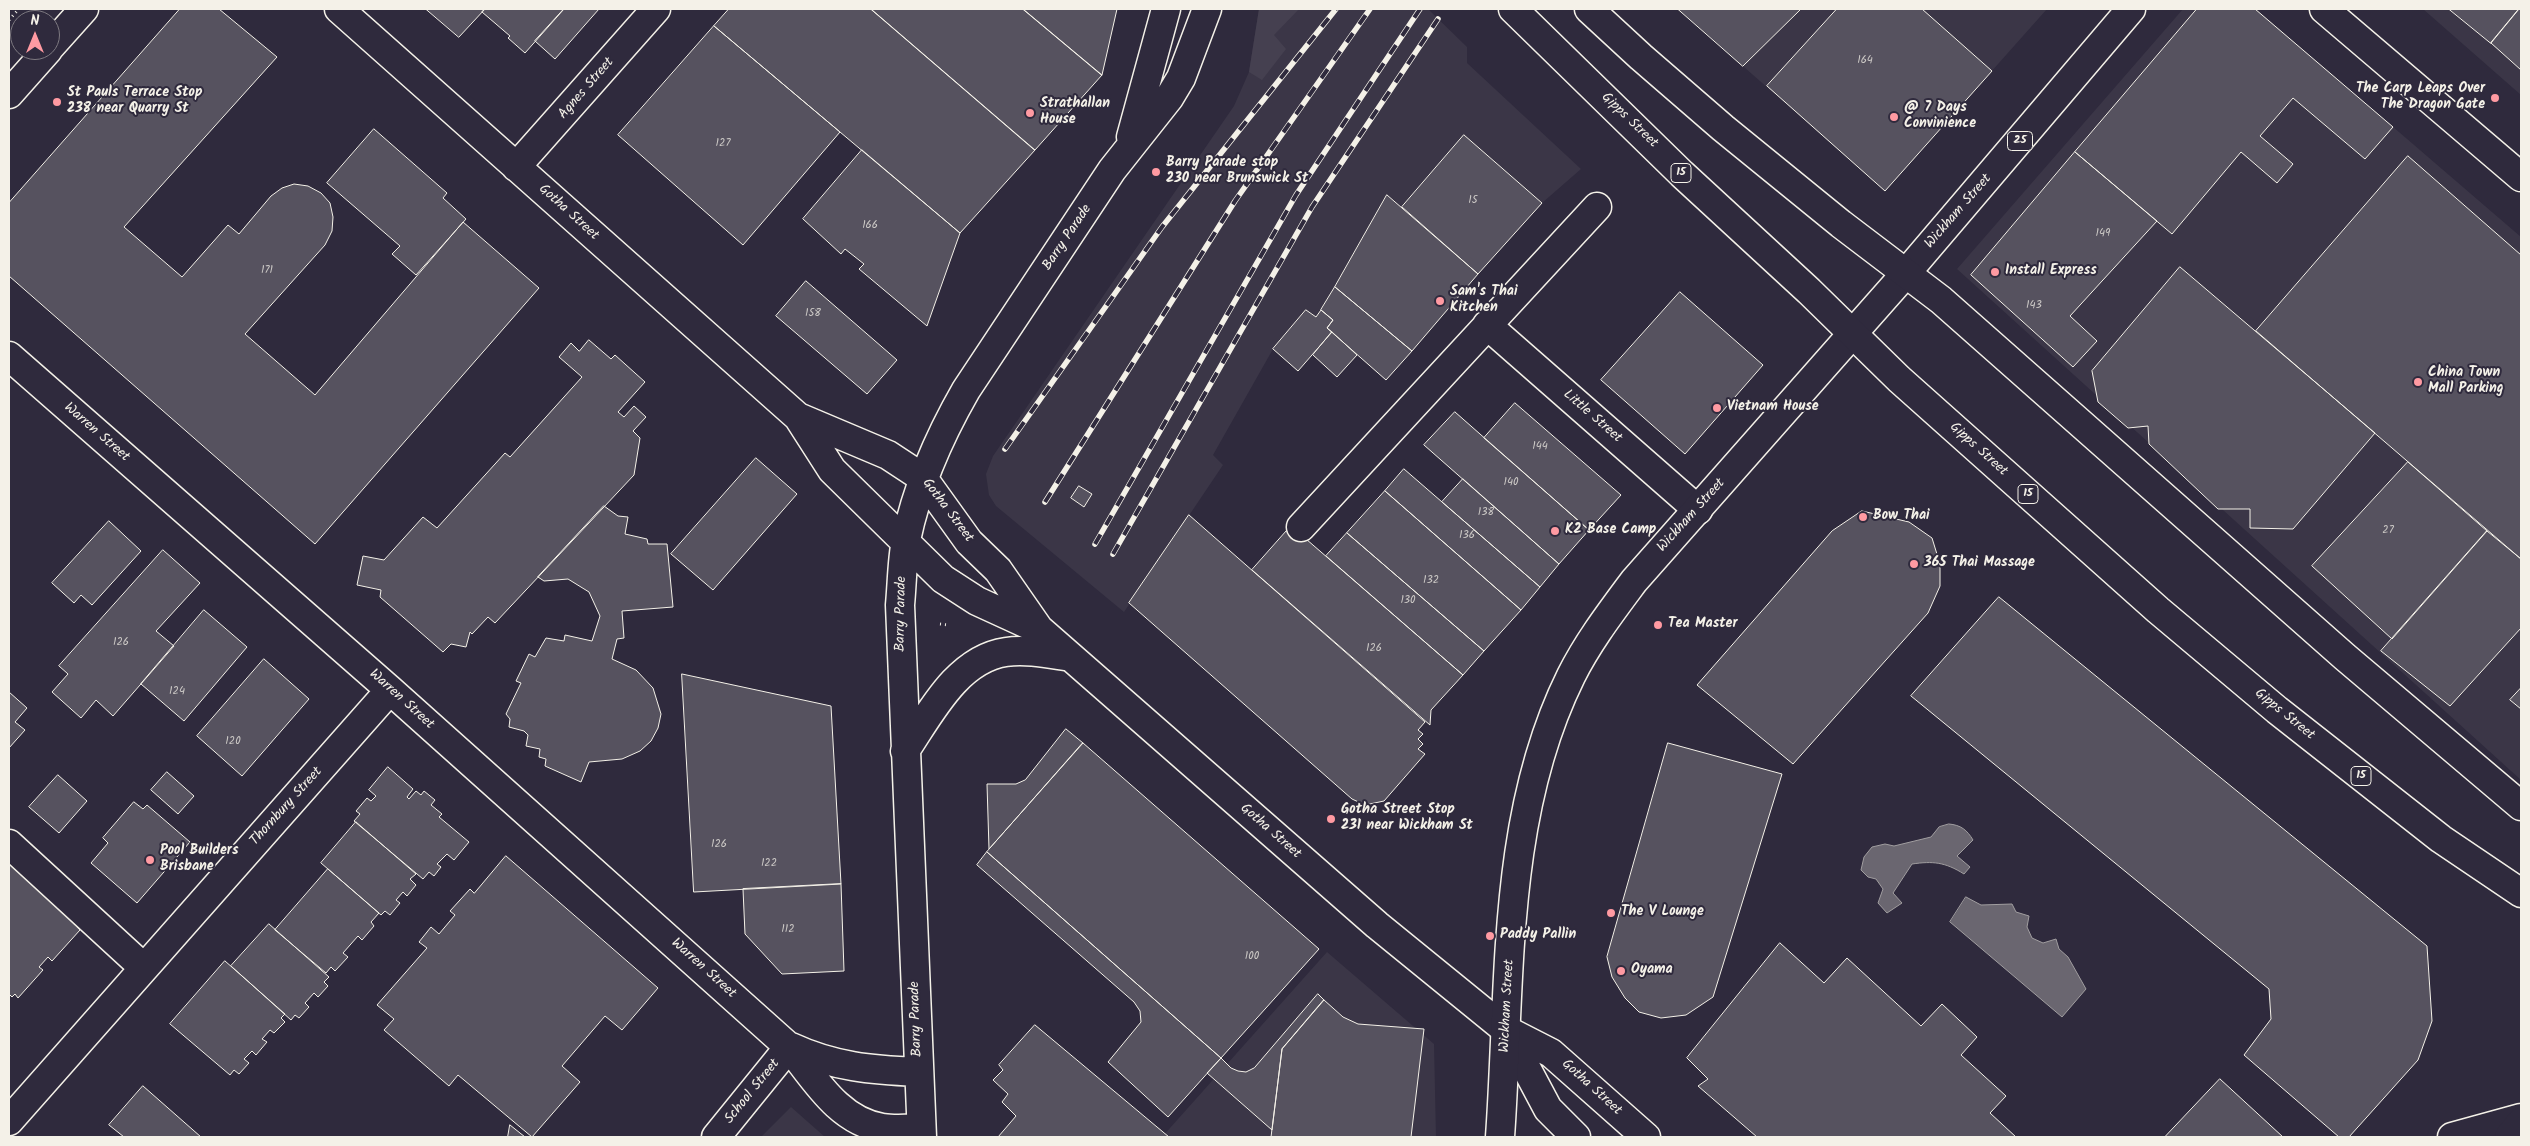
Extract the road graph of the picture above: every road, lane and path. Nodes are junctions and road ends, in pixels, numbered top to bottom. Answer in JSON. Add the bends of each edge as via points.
{"nodes":[{"id":1,"x":19,"y":9,"type":"edge"},
{"id":2,"x":84,"y":9,"type":"edge"},
{"id":3,"x":338,"y":9,"type":"edge"},
{"id":4,"x":656,"y":9,"type":"edge"},
{"id":5,"x":1166,"y":9,"type":"edge"},
{"id":6,"x":1207,"y":9,"type":"edge"},
{"id":7,"x":1512,"y":9,"type":"edge"},
{"id":8,"x":1589,"y":9,"type":"edge"},
{"id":9,"x":2132,"y":9,"type":"edge"},
{"id":10,"x":2324,"y":9,"type":"edge"},
{"id":11,"x":9,"y":20,"type":"edge"},
{"id":12,"x":60,"y":36,"type":"edge"},
{"id":13,"x":39,"y":60,"type":"edge"},
{"id":14,"x":9,"y":94,"type":"edge"},
{"id":15,"x":1126,"y":152,"type":"junction"},
{"id":16,"x":516,"y":167,"type":"junction"},
{"id":17,"x":2521,"y":177,"type":"edge"},
{"id":18,"x":1597,"y":207,"type":"dead end"},
{"id":19,"x":1907,"y":272,"type":"junction"},
{"id":20,"x":1487,"y":325,"type":"junction"},
{"id":21,"x":1852,"y":333,"type":"junction"},
{"id":22,"x":9,"y":356,"type":"edge"},
{"id":23,"x":798,"y":417,"type":"junction"},
{"id":24,"x":923,"y":478,"type":"junction"},
{"id":25,"x":1698,"y":510,"type":"junction"},
{"id":26,"x":1301,"y":527,"type":"dead end"},
{"id":27,"x":906,"y":542,"type":"junction"},
{"id":28,"x":1039,"y":629,"type":"junction"},
{"id":29,"x":1070,"y":657,"type":"junction"},
{"id":30,"x":390,"y":690,"type":"junction"},
{"id":31,"x":905,"y":751,"type":"junction"},
{"id":32,"x":2521,"y":806,"type":"edge"},
{"id":33,"x":9,"y":844,"type":"edge"},
{"id":34,"x":2521,"y":893,"type":"edge"},
{"id":35,"x":144,"y":968,"type":"junction"},
{"id":36,"x":1506,"y":1030,"type":"junction"},
{"id":37,"x":789,"y":1047,"type":"junction"},
{"id":38,"x":918,"y":1072,"type":"junction"},
{"id":39,"x":2521,"y":1118,"type":"edge"},
{"id":40,"x":9,"y":1121,"type":"edge"},
{"id":41,"x":2521,"y":1122,"type":"edge"},
{"id":42,"x":922,"y":1133,"type":"edge"},
{"id":43,"x":716,"y":1137,"type":"edge"},
{"id":44,"x":1500,"y":1137,"type":"edge"},
{"id":45,"x":1576,"y":1137,"type":"edge"},
{"id":46,"x":1646,"y":1137,"type":"edge"},
{"id":47,"x":2452,"y":1137,"type":"edge"},
{"id":48,"x":2509,"y":1137,"type":"edge"}],
"edges":[{"from":1,"to":11,"type":"path"},
{"from":2,"to":12,"type":"main road"},
{"from":3,"to":16,"type":"main road","name":"Gotha Street"},
{"from":4,"to":16,"type":"main road","name":"Agnes Street"},
{"from":5,"to":15,"type":"main road","name":"Barry Parade"},
{"from":6,"to":15,"type":"main road","name":"Barry Parade","via":[[1181,78]]},
{"from":7,"to":21,"type":"main road","name":"Gipps Street","number":"15"},
{"from":8,"to":19,"type":"main road","via":[[1723,128],[1841,224]]},
{"from":9,"to":19,"type":"main road","name":"Wickham Street","number":"25"},
{"from":10,"to":17,"type":"main road"},
{"from":13,"to":14,"type":"main road"},
{"from":15,"to":24,"type":"main road","name":"Barry Parade","via":[[966,390],[947,422]]},
{"from":16,"to":23,"type":"main road","name":"Gotha Street"},
{"from":18,"to":20,"type":"main road"},
{"from":19,"to":21,"type":"main road","name":"Wickham Street","number":"25"},
{"from":19,"to":32,"type":"main road","via":[[2345,657]]},
{"from":20,"to":25,"type":"main road","name":"Little Street"},
{"from":20,"to":26,"type":"main road"},
{"from":21,"to":25,"type":"main road","name":"Wickham Street"},
{"from":21,"to":34,"type":"main road","name":"Gipps Street","number":"15","via":[[1899,379],[2207,652],[2441,839]]},
{"from":22,"to":30,"type":"main road","name":"Warren Street"},
{"from":23,"to":24,"type":"main road","name":"Gotha Street","via":[[888,454]]},
{"from":23,"to":27,"type":"main road","name":"Gotha Street","via":[[832,470]]},
{"from":24,"to":27,"type":"main road","name":"Barry Parade"},
{"from":24,"to":28,"type":"main road","name":"Gotha Street","via":[[969,542],[998,570]]},
{"from":25,"to":36,"type":"main road","name":"Wickham Street","via":[[1634,581],[1600,627],[1571,676],[1546,737],[1524,823],[1512,928]]},
{"from":27,"to":28,"type":"main road","name":"Gotha Street","via":[[943,579],[960,591]]},
{"from":27,"to":31,"type":"main road","name":"Barry Parade","via":[[900,605]]},
{"from":28,"to":29,"type":"main road","name":"Gotha Street"},
{"from":29,"to":31,"type":"main road","via":[[1007,652],[973,664],[937,704]]},
{"from":29,"to":36,"type":"main road","name":"Gotha Street","via":[[1377,925]]},
{"from":30,"to":35,"type":"main road","name":"Thornbury Street"},
{"from":30,"to":37,"type":"main road","name":"Warren Street"},
{"from":31,"to":38,"type":"main road","name":"Barry Parade"},
{"from":33,"to":35,"type":"main road"},
{"from":35,"to":40,"type":"main road","name":"Thornbury Street"},
{"from":36,"to":44,"type":"main road","name":"Wickham Street"},
{"from":36,"to":45,"type":"main road","name":"Gotha Street","via":[[1548,1110]]},
{"from":36,"to":46,"type":"main road","name":"Gotha Street","via":[[1551,1053]]},
{"from":37,"to":38,"type":"main road","name":"Warren Street","via":[[816,1059],[861,1069]]},
{"from":37,"to":42,"type":"main road","name":"Warren Street","via":[[842,1110],[867,1124]]},
{"from":37,"to":43,"type":"main road","name":"School Street"},
{"from":38,"to":42,"type":"main road","name":"Barry Parade"},
{"from":39,"to":47,"type":"main road"},
{"from":41,"to":48,"type":"main road"}]}
